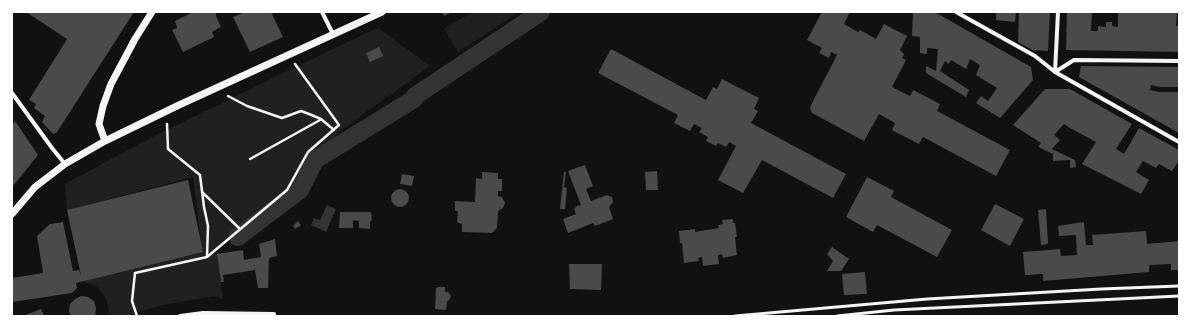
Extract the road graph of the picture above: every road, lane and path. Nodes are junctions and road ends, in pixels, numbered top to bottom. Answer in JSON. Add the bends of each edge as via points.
{"nodes":[{"id":1,"x":152,"y":12,"type":"edge"},
{"id":2,"x":322,"y":12,"type":"edge"},
{"id":3,"x":382,"y":12,"type":"edge"},
{"id":4,"x":956,"y":12,"type":"edge"},
{"id":5,"x":1058,"y":12,"type":"edge"},
{"id":6,"x":333,"y":34,"type":"junction"},
{"id":7,"x":1179,"y":61,"type":"edge"},
{"id":8,"x":294,"y":62,"type":"dead end"},
{"id":9,"x":1055,"y":72,"type":"junction"},
{"id":10,"x":12,"y":93,"type":"edge"},
{"id":11,"x":225,"y":94,"type":"dead end"},
{"id":12,"x":321,"y":119,"type":"junction"},
{"id":13,"x":167,"y":121,"type":"dead end"},
{"id":14,"x":334,"y":130,"type":"junction"},
{"id":15,"x":105,"y":141,"type":"junction"},
{"id":16,"x":1179,"y":142,"type":"edge"},
{"id":17,"x":250,"y":159,"type":"dead end"},
{"id":18,"x":65,"y":164,"type":"junction"},
{"id":19,"x":202,"y":192,"type":"junction"},
{"id":20,"x":12,"y":214,"type":"edge"},
{"id":21,"x":240,"y":229,"type":"junction"},
{"id":22,"x":207,"y":257,"type":"junction"},
{"id":23,"x":1179,"y":286,"type":"edge"},
{"id":24,"x":1179,"y":296,"type":"edge"},
{"id":25,"x":274,"y":315,"type":"edge"},
{"id":26,"x":137,"y":316,"type":"edge"},
{"id":27,"x":180,"y":316,"type":"edge"},
{"id":28,"x":735,"y":316,"type":"edge"},
{"id":29,"x":836,"y":316,"type":"edge"}],
"edges":[{"from":1,"to":15,"type":"street","via":[[111,84],[99,124]]},
{"from":2,"to":6,"type":"street"},
{"from":3,"to":6,"type":"street"},
{"from":4,"to":9,"type":"street","via":[[1035,56]]},
{"from":5,"to":9,"type":"street"},
{"from":6,"to":15,"type":"street"},
{"from":7,"to":9,"type":"street","via":[[1074,60]]},
{"from":8,"to":14,"type":"path","via":[[339,125]]},
{"from":9,"to":16,"type":"street"},
{"from":10,"to":18,"type":"street"},
{"from":11,"to":12,"type":"path","via":[[235,101],[282,118],[301,111]]},
{"from":12,"to":14,"type":"path"},
{"from":12,"to":17,"type":"path"},
{"from":13,"to":19,"type":"path","via":[[168,149],[200,175]]},
{"from":14,"to":21,"type":"path","via":[[308,152],[287,190]]},
{"from":15,"to":18,"type":"street"},
{"from":18,"to":20,"type":"street","via":[[35,187]]},
{"from":19,"to":21,"type":"path"},
{"from":19,"to":22,"type":"path","via":[[208,226]]},
{"from":21,"to":22,"type":"path"},
{"from":22,"to":26,"type":"path","via":[[135,273],[132,301]]},
{"from":23,"to":28,"type":"lane","via":[[928,299]]},
{"from":24,"to":29,"type":"lane","via":[[894,310]]},
{"from":25,"to":27,"type":"street","via":[[203,312]]}]}
